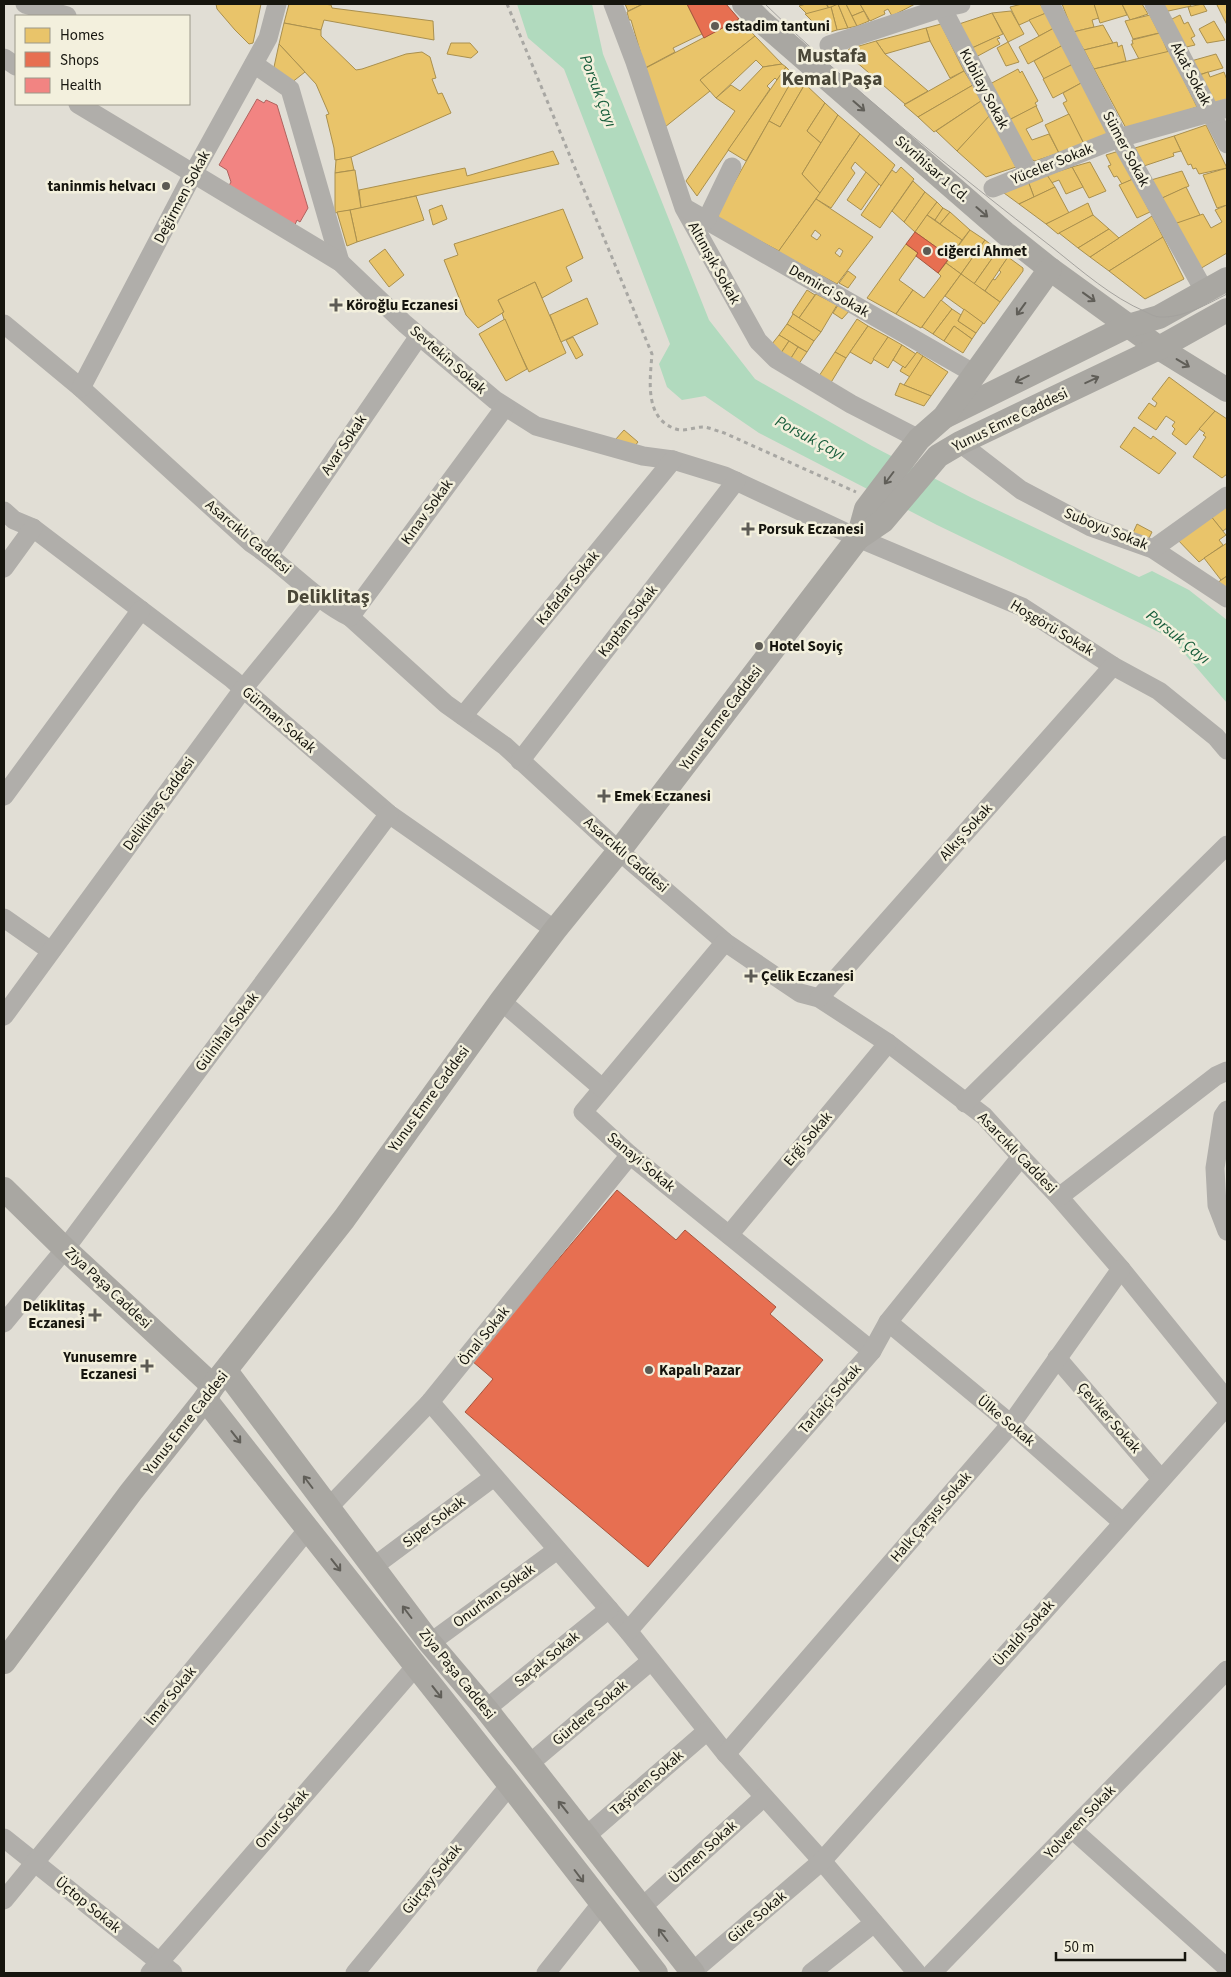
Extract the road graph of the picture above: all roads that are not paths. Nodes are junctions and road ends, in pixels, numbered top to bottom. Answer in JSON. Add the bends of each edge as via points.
{"nodes":[{"id":1,"x":25,"y":4,"type":"edge"},
{"id":2,"x":278,"y":4,"type":"edge"},
{"id":3,"x":613,"y":4,"type":"edge"},
{"id":4,"x":744,"y":4,"type":"edge"},
{"id":5,"x":961,"y":4,"type":"edge"},
{"id":6,"x":1050,"y":4,"type":"edge"},
{"id":7,"x":1154,"y":4,"type":"edge"},
{"id":8,"x":941,"y":6,"type":"edge"},
{"id":9,"x":64,"y":15,"type":"edge"},
{"id":10,"x":829,"y":45,"type":"dead end"},
{"id":11,"x":4,"y":58,"type":"edge"},
{"id":12,"x":254,"y":64,"type":"junction"},
{"id":13,"x":15,"y":65,"type":"edge"},
{"id":14,"x":80,"y":105,"type":"edge"},
{"id":15,"x":1219,"y":110,"type":"edge"},
{"id":16,"x":1119,"y":138,"type":"junction"},
{"id":17,"x":1227,"y":144,"type":"edge"},
{"id":18,"x":732,"y":166,"type":"dead end"},
{"id":19,"x":1029,"y":173,"type":"junction"},
{"id":20,"x":193,"y":174,"type":"junction"},
{"id":21,"x":992,"y":188,"type":"dead end"},
{"id":22,"x":684,"y":208,"type":"junction"},
{"id":23,"x":706,"y":221,"type":"junction"},
{"id":24,"x":340,"y":262,"type":"junction"},
{"id":25,"x":1050,"y":269,"type":"junction"},
{"id":26,"x":1227,"y":279,"type":"edge"},
{"id":27,"x":1205,"y":292,"type":"junction"},
{"id":28,"x":1227,"y":310,"type":"edge"},
{"id":29,"x":4,"y":324,"type":"edge"},
{"id":30,"x":1128,"y":326,"type":"junction"},
{"id":31,"x":419,"y":336,"type":"junction"},
{"id":32,"x":1159,"y":348,"type":"junction"},
{"id":33,"x":975,"y":374,"type":"junction"},
{"id":34,"x":80,"y":388,"type":"junction"},
{"id":35,"x":1227,"y":390,"type":"edge"},
{"id":36,"x":505,"y":406,"type":"junction"},
{"id":37,"x":944,"y":417,"type":"junction"},
{"id":38,"x":919,"y":439,"type":"junction"},
{"id":39,"x":960,"y":443,"type":"junction"},
{"id":40,"x":673,"y":460,"type":"junction"},
{"id":41,"x":736,"y":481,"type":"junction"},
{"id":42,"x":1227,"y":496,"type":"edge"},
{"id":43,"x":4,"y":511,"type":"edge"},
{"id":44,"x":33,"y":528,"type":"junction"},
{"id":45,"x":858,"y":538,"type":"junction"},
{"id":46,"x":1153,"y":549,"type":"junction"},
{"id":47,"x":269,"y":555,"type":"junction"},
{"id":48,"x":4,"y":568,"type":"edge"},
{"id":49,"x":319,"y":596,"type":"junction"},
{"id":50,"x":1227,"y":598,"type":"edge"},
{"id":51,"x":141,"y":610,"type":"junction"},
{"id":52,"x":350,"y":617,"type":"junction"},
{"id":53,"x":1114,"y":666,"type":"junction"},
{"id":54,"x":243,"y":689,"type":"junction"},
{"id":55,"x":462,"y":716,"type":"junction"},
{"id":56,"x":1227,"y":750,"type":"edge"},
{"id":57,"x":520,"y":761,"type":"junction"},
{"id":58,"x":4,"y":796,"type":"edge"},
{"id":59,"x":389,"y":814,"type":"junction"},
{"id":60,"x":1227,"y":845,"type":"edge"},
{"id":61,"x":619,"y":851,"type":"junction"},
{"id":62,"x":4,"y":918,"type":"edge"},
{"id":63,"x":555,"y":930,"type":"junction"},
{"id":64,"x":725,"y":942,"type":"junction"},
{"id":65,"x":51,"y":951,"type":"junction"},
{"id":66,"x":819,"y":998,"type":"junction"},
{"id":67,"x":500,"y":1001,"type":"junction"},
{"id":68,"x":4,"y":1016,"type":"edge"},
{"id":69,"x":888,"y":1043,"type":"junction"},
{"id":70,"x":1227,"y":1071,"type":"edge"},
{"id":71,"x":602,"y":1088,"type":"junction"},
{"id":72,"x":965,"y":1103,"type":"junction"},
{"id":73,"x":1227,"y":1110,"type":"edge"},
{"id":74,"x":630,"y":1155,"type":"junction"},
{"id":75,"x":1020,"y":1157,"type":"junction"},
{"id":76,"x":4,"y":1189,"type":"edge"},
{"id":77,"x":1060,"y":1197,"type":"junction"},
{"id":78,"x":1227,"y":1231,"type":"edge"},
{"id":79,"x":729,"y":1235,"type":"junction"},
{"id":80,"x":65,"y":1249,"type":"junction"},
{"id":81,"x":1121,"y":1269,"type":"junction"},
{"id":82,"x":888,"y":1322,"type":"junction"},
{"id":83,"x":4,"y":1323,"type":"edge"},
{"id":84,"x":872,"y":1351,"type":"junction"},
{"id":85,"x":1057,"y":1358,"type":"junction"},
{"id":86,"x":215,"y":1385,"type":"junction"},
{"id":87,"x":1227,"y":1400,"type":"edge"},
{"id":88,"x":430,"y":1402,"type":"junction"},
{"id":89,"x":1227,"y":1406,"type":"edge"},
{"id":90,"x":1011,"y":1424,"type":"junction"},
{"id":91,"x":494,"y":1477,"type":"junction"},
{"id":92,"x":1161,"y":1479,"type":"junction"},
{"id":93,"x":328,"y":1508,"type":"junction"},
{"id":94,"x":1122,"y":1522,"type":"junction"},
{"id":95,"x":308,"y":1529,"type":"junction"},
{"id":96,"x":557,"y":1550,"type":"junction"},
{"id":97,"x":373,"y":1567,"type":"junction"},
{"id":98,"x":609,"y":1609,"type":"junction"},
{"id":99,"x":628,"y":1631,"type":"junction"},
{"id":100,"x":430,"y":1643,"type":"junction"},
{"id":101,"x":651,"y":1661,"type":"junction"},
{"id":102,"x":4,"y":1662,"type":"edge"},
{"id":103,"x":416,"y":1666,"type":"junction"},
{"id":104,"x":1227,"y":1670,"type":"edge"},
{"id":105,"x":486,"y":1709,"type":"junction"},
{"id":106,"x":707,"y":1730,"type":"junction"},
{"id":107,"x":726,"y":1754,"type":"junction"},
{"id":108,"x":529,"y":1764,"type":"junction"},
{"id":109,"x":510,"y":1785,"type":"junction"},
{"id":110,"x":764,"y":1798,"type":"junction"},
{"id":111,"x":1073,"y":1830,"type":"junction"},
{"id":112,"x":586,"y":1836,"type":"junction"},
{"id":113,"x":4,"y":1838,"type":"edge"},
{"id":114,"x":822,"y":1861,"type":"junction"},
{"id":115,"x":35,"y":1862,"type":"junction"},
{"id":116,"x":4,"y":1900,"type":"edge"},
{"id":117,"x":601,"y":1904,"type":"junction"},
{"id":118,"x":642,"y":1907,"type":"junction"},
{"id":119,"x":874,"y":1923,"type":"junction"},
{"id":120,"x":1227,"y":1968,"type":"edge"},
{"id":121,"x":160,"y":1969,"type":"edge"},
{"id":122,"x":355,"y":1973,"type":"edge"},
{"id":123,"x":546,"y":1973,"type":"edge"},
{"id":124,"x":656,"y":1973,"type":"edge"},
{"id":125,"x":692,"y":1973,"type":"edge"},
{"id":126,"x":811,"y":1973,"type":"edge"},
{"id":127,"x":917,"y":1973,"type":"edge"},
{"id":128,"x":932,"y":1973,"type":"edge"}],
"edges":[{"from":1,"to":9,"type":"street"},
{"from":2,"to":12,"type":"street","name":"Değirmen Sokak","via":[[268,38]]},
{"from":3,"to":22,"type":"street","name":"Altınışık Sokak"},
{"from":4,"to":25,"type":"main road","name":"Sivrihisar 1 Cd.","one_way":true},
{"from":5,"to":8,"type":"street"},
{"from":6,"to":16,"type":"street","name":"Sümer Sokak"},
{"from":7,"to":15,"type":"street","name":"Akat Sokak"},
{"from":8,"to":10,"type":"street"},
{"from":8,"to":19,"type":"street","name":"Kubilay Sokak"},
{"from":11,"to":13,"type":"street"},
{"from":12,"to":20,"type":"street","name":"Değirmen Sokak"},
{"from":12,"to":24,"type":"street","via":[[290,89]]},
{"from":14,"to":20,"type":"street","name":"Sevtekin Sokak"},
{"from":15,"to":16,"type":"street","name":"Yüceler Sokak"},
{"from":15,"to":17,"type":"street","name":"Akat Sokak"},
{"from":16,"to":19,"type":"street","name":"Yüceler Sokak"},
{"from":16,"to":27,"type":"street","name":"Sümer Sokak"},
{"from":18,"to":23,"type":"street"},
{"from":19,"to":21,"type":"street","name":"Yüceler Sokak"},
{"from":20,"to":24,"type":"street","name":"Sevtekin Sokak"},
{"from":20,"to":34,"type":"street","name":"Değirmen Sokak"},
{"from":22,"to":23,"type":"street","name":"Demirci Sokak"},
{"from":22,"to":38,"type":"street","name":"Altınışık Sokak","via":[[758,341],[776,359],[851,404]]},
{"from":23,"to":33,"type":"street","name":"Demirci Sokak"},
{"from":24,"to":31,"type":"street","name":"Sevtekin Sokak"},
{"from":25,"to":30,"type":"main road","name":"Sivrihisar 1 Cd.","one_way":true},
{"from":25,"to":33,"type":"main road","name":"Yunus Emre Caddesi","one_way":true},
{"from":26,"to":27,"type":"main road","name":"Yunus Emre Caddesi"},
{"from":27,"to":30,"type":"main road","name":"Yunus Emre Caddesi","via":[[1159,317]]},
{"from":28,"to":32,"type":"main road","name":"Yunus Emre Caddesi"},
{"from":29,"to":34,"type":"street","name":"Asarcıklı Caddesi"},
{"from":30,"to":32,"type":"main road","name":"Sivrihisar 1 Cd."},
{"from":30,"to":37,"type":"main road","name":"Yunus Emre Caddesi","one_way":true},
{"from":31,"to":36,"type":"street","name":"Sevtekin Sokak"},
{"from":31,"to":47,"type":"street","name":"Avar Sokak"},
{"from":32,"to":35,"type":"main road","name":"Sivrihisar 1 Cd.","one_way":true},
{"from":39,"to":32,"type":"main road","name":"Yunus Emre Caddesi","one_way":true},
{"from":33,"to":37,"type":"main road","name":"Yunus Emre Caddesi"},
{"from":34,"to":47,"type":"street","name":"Asarcıklı Caddesi","via":[[251,543]]},
{"from":36,"to":40,"type":"street","name":"Sevtekin Sokak","via":[[536,426],[643,456]]},
{"from":36,"to":52,"type":"street","name":"Kınav Sokak"},
{"from":37,"to":38,"type":"main road","name":"Yunus Emre Caddesi"},
{"from":38,"to":45,"type":"main road","name":"Yunus Emre Caddesi","one_way":true,"via":[[866,509]]},
{"from":39,"to":45,"type":"main road","name":"Yunus Emre Caddesi","via":[[938,456],[883,521]]},
{"from":39,"to":46,"type":"street","name":"Suboyu Sokak","via":[[1021,490],[1091,527]]},
{"from":40,"to":41,"type":"street","name":"Sevtekin Sokak"},
{"from":40,"to":55,"type":"street","name":"Kafadar Sokak"},
{"from":41,"to":45,"type":"street","name":"Sevtekin Sokak"},
{"from":41,"to":57,"type":"street","name":"Kaptan Sokak"},
{"from":42,"to":46,"type":"street"},
{"from":43,"to":44,"type":"street","name":"Gürman Sokak","via":[[14,520]]},
{"from":44,"to":48,"type":"street"},
{"from":44,"to":51,"type":"street","name":"Gürman Sokak"},
{"from":45,"to":53,"type":"street","name":"Hoşgörü Sokak","via":[[1022,607]]},
{"from":45,"to":61,"type":"main road","name":"Yunus Emre Caddesi"},
{"from":46,"to":50,"type":"street","name":"Suboyu Sokak"},
{"from":47,"to":49,"type":"street","name":"Asarcıklı Caddesi"},
{"from":49,"to":52,"type":"street","name":"Asarcıklı Caddesi","via":[[331,608]]},
{"from":49,"to":54,"type":"street","name":"Deliklitaş Caddesi"},
{"from":51,"to":54,"type":"street","name":"Gürman Sokak"},
{"from":51,"to":58,"type":"street"},
{"from":52,"to":55,"type":"street","name":"Asarcıklı Caddesi"},
{"from":53,"to":56,"type":"street","name":"Hoşgörü Sokak","via":[[1159,690],[1216,736]]},
{"from":53,"to":66,"type":"street","name":"Alkış Sokak"},
{"from":54,"to":59,"type":"street","name":"Gürman Sokak"},
{"from":54,"to":65,"type":"street","name":"Deliklitaş Caddesi"},
{"from":55,"to":57,"type":"street","name":"Asarcıklı Caddesi","via":[[505,746]]},
{"from":57,"to":61,"type":"street","name":"Asarcıklı Caddesi"},
{"from":59,"to":63,"type":"street","name":"Gürman Sokak"},
{"from":59,"to":80,"type":"street","name":"Gülnihal Sokak"},
{"from":60,"to":72,"type":"street"},
{"from":61,"to":63,"type":"main road","name":"Yunus Emre Caddesi"},
{"from":61,"to":64,"type":"street","name":"Asarcıklı Caddesi"},
{"from":62,"to":65,"type":"street"},
{"from":63,"to":67,"type":"main road","name":"Yunus Emre Caddesi"},
{"from":64,"to":66,"type":"street","name":"Asarcıklı Caddesi","via":[[800,992]]},
{"from":64,"to":71,"type":"street","name":"Sanayi Sokak"},
{"from":65,"to":68,"type":"street","name":"Deliklitaş Caddesi"},
{"from":66,"to":69,"type":"street","name":"Asarcıklı Caddesi"},
{"from":67,"to":71,"type":"street"},
{"from":67,"to":86,"type":"main road","name":"Yunus Emre Caddesi","via":[[344,1219]]},
{"from":69,"to":72,"type":"street","name":"Asarcıklı Caddesi"},
{"from":69,"to":79,"type":"street","name":"Erği Sokak"},
{"from":70,"to":77,"type":"street","via":[[1216,1076]]},
{"from":71,"to":74,"type":"street","name":"Sanayi Sokak","via":[[583,1112]]},
{"from":72,"to":75,"type":"street","name":"Asarcıklı Caddesi","via":[[984,1116]]},
{"from":73,"to":78,"type":"street","via":[[1223,1116],[1216,1168],[1217,1206]]},
{"from":74,"to":79,"type":"street","name":"Sanayi Sokak"},
{"from":74,"to":88,"type":"street","name":"Önal Sokak"},
{"from":75,"to":77,"type":"street","name":"Asarcıklı Caddesi"},
{"from":75,"to":82,"type":"street","name":"Tarlaiçi Sokak"},
{"from":76,"to":80,"type":"main road","name":"Ziya Paşa Caddesi"},
{"from":77,"to":81,"type":"street","name":"Asarcıklı Caddesi"},
{"from":79,"to":84,"type":"street","name":"Sanayi Sokak"},
{"from":80,"to":83,"type":"street","name":"Gülnihal Sokak"},
{"from":80,"to":86,"type":"main road","name":"Ziya Paşa Caddesi"},
{"from":81,"to":85,"type":"street","name":"Halk Çarşısı Sokak"},
{"from":81,"to":87,"type":"street","name":"Asarcıklı Caddesi"},
{"from":82,"to":84,"type":"street","name":"Tarlaiçi Sokak"},
{"from":82,"to":90,"type":"street","name":"Ülke Sokak"},
{"from":84,"to":99,"type":"street","name":"Tarlaiçi Sokak"},
{"from":85,"to":90,"type":"street","name":"Halk Çarşısı Sokak"},
{"from":85,"to":92,"type":"street","name":"Çeviker Sokak"},
{"from":93,"to":86,"type":"main road","name":"Ziya Paşa Caddesi","one_way":true},
{"from":86,"to":95,"type":"main road","name":"Ziya Paşa Caddesi","one_way":true},
{"from":86,"to":102,"type":"main road","name":"Yunus Emre Caddesi"},
{"from":88,"to":91,"type":"street"},
{"from":88,"to":93,"type":"street","name":"Önal Sokak"},
{"from":89,"to":92,"type":"street","name":"Ünaldı Sokak"},
{"from":90,"to":94,"type":"street","name":"Ülke Sokak"},
{"from":90,"to":107,"type":"street","name":"Halk Çarşısı Sokak"},
{"from":91,"to":96,"type":"street"},
{"from":91,"to":97,"type":"street","name":"Siper Sokak"},
{"from":92,"to":94,"type":"street","name":"Ünaldı Sokak"},
{"from":93,"to":97,"type":"main road","name":"Ziya Paşa Caddesi"},
{"from":94,"to":114,"type":"street","name":"Ünaldı Sokak"},
{"from":95,"to":103,"type":"main road","name":"Ziya Paşa Caddesi","one_way":true},
{"from":95,"to":115,"type":"street","name":"İmar Sokak"},
{"from":96,"to":98,"type":"street"},
{"from":96,"to":100,"type":"street","name":"Onurhan Sokak"},
{"from":100,"to":97,"type":"main road","name":"Ziya Paşa Caddesi","one_way":true},
{"from":98,"to":99,"type":"street"},
{"from":98,"to":105,"type":"street","name":"Saçak Sokak"},
{"from":99,"to":101,"type":"street"},
{"from":100,"to":105,"type":"main road","name":"Ziya Paşa Caddesi"},
{"from":101,"to":106,"type":"street"},
{"from":101,"to":108,"type":"street","name":"Gürdere Sokak"},
{"from":103,"to":109,"type":"main road","name":"Ziya Paşa Caddesi","one_way":true},
{"from":103,"to":121,"type":"street","name":"Onur Sokak"},
{"from":104,"to":111,"type":"street","name":"Yolveren Sokak"},
{"from":105,"to":108,"type":"main road","name":"Ziya Paşa Caddesi"},
{"from":106,"to":107,"type":"street"},
{"from":106,"to":112,"type":"street","name":"Taşören Sokak"},
{"from":107,"to":110,"type":"street"},
{"from":112,"to":108,"type":"main road","name":"Ziya Paşa Caddesi","one_way":true},
{"from":109,"to":117,"type":"main road","name":"Ziya Paşa Caddesi","one_way":true},
{"from":109,"to":122,"type":"street","name":"Gürçay Sokak"},
{"from":110,"to":114,"type":"street"},
{"from":110,"to":118,"type":"street","name":"Üzmen Sokak"},
{"from":111,"to":120,"type":"street"},
{"from":111,"to":128,"type":"street","name":"Yolveren Sokak"},
{"from":112,"to":118,"type":"main road","name":"Ziya Paşa Caddesi"},
{"from":113,"to":115,"type":"street","name":"Üçtop Sokak"},
{"from":114,"to":119,"type":"street"},
{"from":114,"to":125,"type":"street","name":"Güre Sokak"},
{"from":115,"to":116,"type":"street","name":"İmar Sokak"},
{"from":115,"to":121,"type":"street","name":"Üçtop Sokak"},
{"from":117,"to":123,"type":"street"},
{"from":117,"to":124,"type":"main road","name":"Ziya Paşa Caddesi"},
{"from":125,"to":118,"type":"main road","name":"Ziya Paşa Caddesi","one_way":true},
{"from":119,"to":126,"type":"street"},
{"from":119,"to":127,"type":"street"}]}
